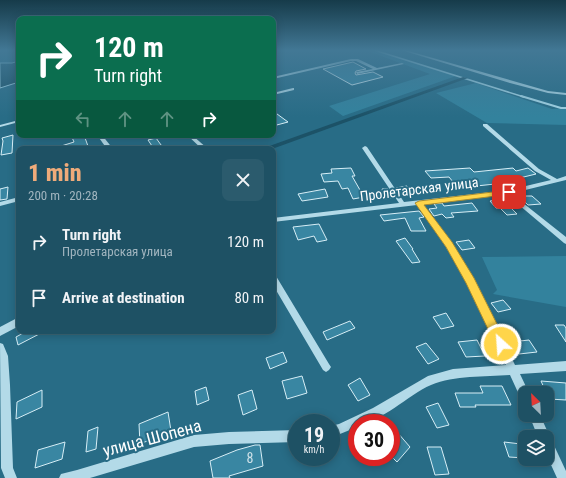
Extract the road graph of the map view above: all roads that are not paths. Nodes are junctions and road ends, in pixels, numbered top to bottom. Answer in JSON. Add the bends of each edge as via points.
{"nodes":[{"id":1,"x":298,"y":72,"type":"edge"},
{"id":2,"x":361,"y":72,"type":"edge"},
{"id":3,"x":478,"y":72,"type":"edge"},
{"id":4,"x":358,"y":73,"type":"dead end"},
{"id":5,"x":276,"y":77,"type":"edge"},
{"id":6,"x":293,"y":89,"type":"dead end"},
{"id":7,"x":276,"y":93,"type":"edge"},
{"id":8,"x":566,"y":94,"type":"edge"},
{"id":9,"x":16,"y":122,"type":"edge"},
{"id":10,"x":485,"y":125,"type":"dead end"},
{"id":11,"x":0,"y":126,"type":"edge"},
{"id":12,"x":101,"y":138,"type":"edge"},
{"id":13,"x":193,"y":138,"type":"edge"},
{"id":14,"x":108,"y":146,"type":"edge"},
{"id":15,"x":202,"y":146,"type":"edge"},
{"id":16,"x":365,"y":148,"type":"dead end"},
{"id":17,"x":566,"y":178,"type":"edge"},
{"id":18,"x":555,"y":180,"type":"junction"},
{"id":19,"x":509,"y":192,"type":"junction"},
{"id":20,"x":16,"y":200,"type":"edge"},
{"id":21,"x":419,"y":203,"type":"junction"},
{"id":22,"x":0,"y":204,"type":"edge"},
{"id":23,"x":403,"y":205,"type":"junction"},
{"id":24,"x":276,"y":220,"type":"edge"},
{"id":25,"x":566,"y":241,"type":"edge"},
{"id":26,"x":276,"y":283,"type":"edge"},
{"id":27,"x":16,"y":323,"type":"edge"},
{"id":28,"x":0,"y":332,"type":"edge"},
{"id":29,"x":0,"y":347,"type":"edge"},
{"id":30,"x":566,"y":366,"type":"edge"},
{"id":31,"x":326,"y":367,"type":"dead end"},
{"id":32,"x":513,"y":370,"type":"junction"},
{"id":33,"x":521,"y":386,"type":"edge"},
{"id":34,"x":340,"y":429,"type":"edge"},
{"id":35,"x":288,"y":436,"type":"edge"},
{"id":36,"x":554,"y":458,"type":"edge"},
{"id":37,"x":11,"y":478,"type":"edge"},
{"id":38,"x":65,"y":478,"type":"edge"},
{"id":39,"x":563,"y":478,"type":"edge"}],
"edges":[{"from":1,"to":5,"type":"street"},
{"from":2,"to":4,"type":"street"},
{"from":3,"to":8,"type":"street","via":[[548,92]]},
{"from":6,"to":7,"type":"street"},
{"from":9,"to":11,"type":"street"},
{"from":10,"to":18,"type":"street","via":[[537,170]]},
{"from":12,"to":14,"type":"street"},
{"from":13,"to":15,"type":"street"},
{"from":16,"to":23,"type":"street"},
{"from":17,"to":18,"type":"street","name":"Пролетарская улица"},
{"from":18,"to":19,"type":"street","name":"Пролетарская улица"},
{"from":19,"to":21,"type":"street","name":"Пролетарская улица"},
{"from":19,"to":25,"type":"street"},
{"from":20,"to":22,"type":"street"},
{"from":21,"to":23,"type":"street","name":"Пролетарская улица"},
{"from":21,"to":32,"type":"street","via":[[449,245],[466,275]]},
{"from":23,"to":24,"type":"street","name":"Пролетарская улица"},
{"from":26,"to":31,"type":"street"},
{"from":27,"to":28,"type":"street"},
{"from":29,"to":37,"type":"street","via":[[5,385],[7,468]]},
{"from":30,"to":32,"type":"street"},
{"from":32,"to":33,"type":"street"},
{"from":32,"to":34,"type":"street","via":[[453,374],[428,381],[377,412]]},
{"from":35,"to":38,"type":"street","name":"улица Шопена","via":[[194,441]]},
{"from":36,"to":39,"type":"street"}]}
